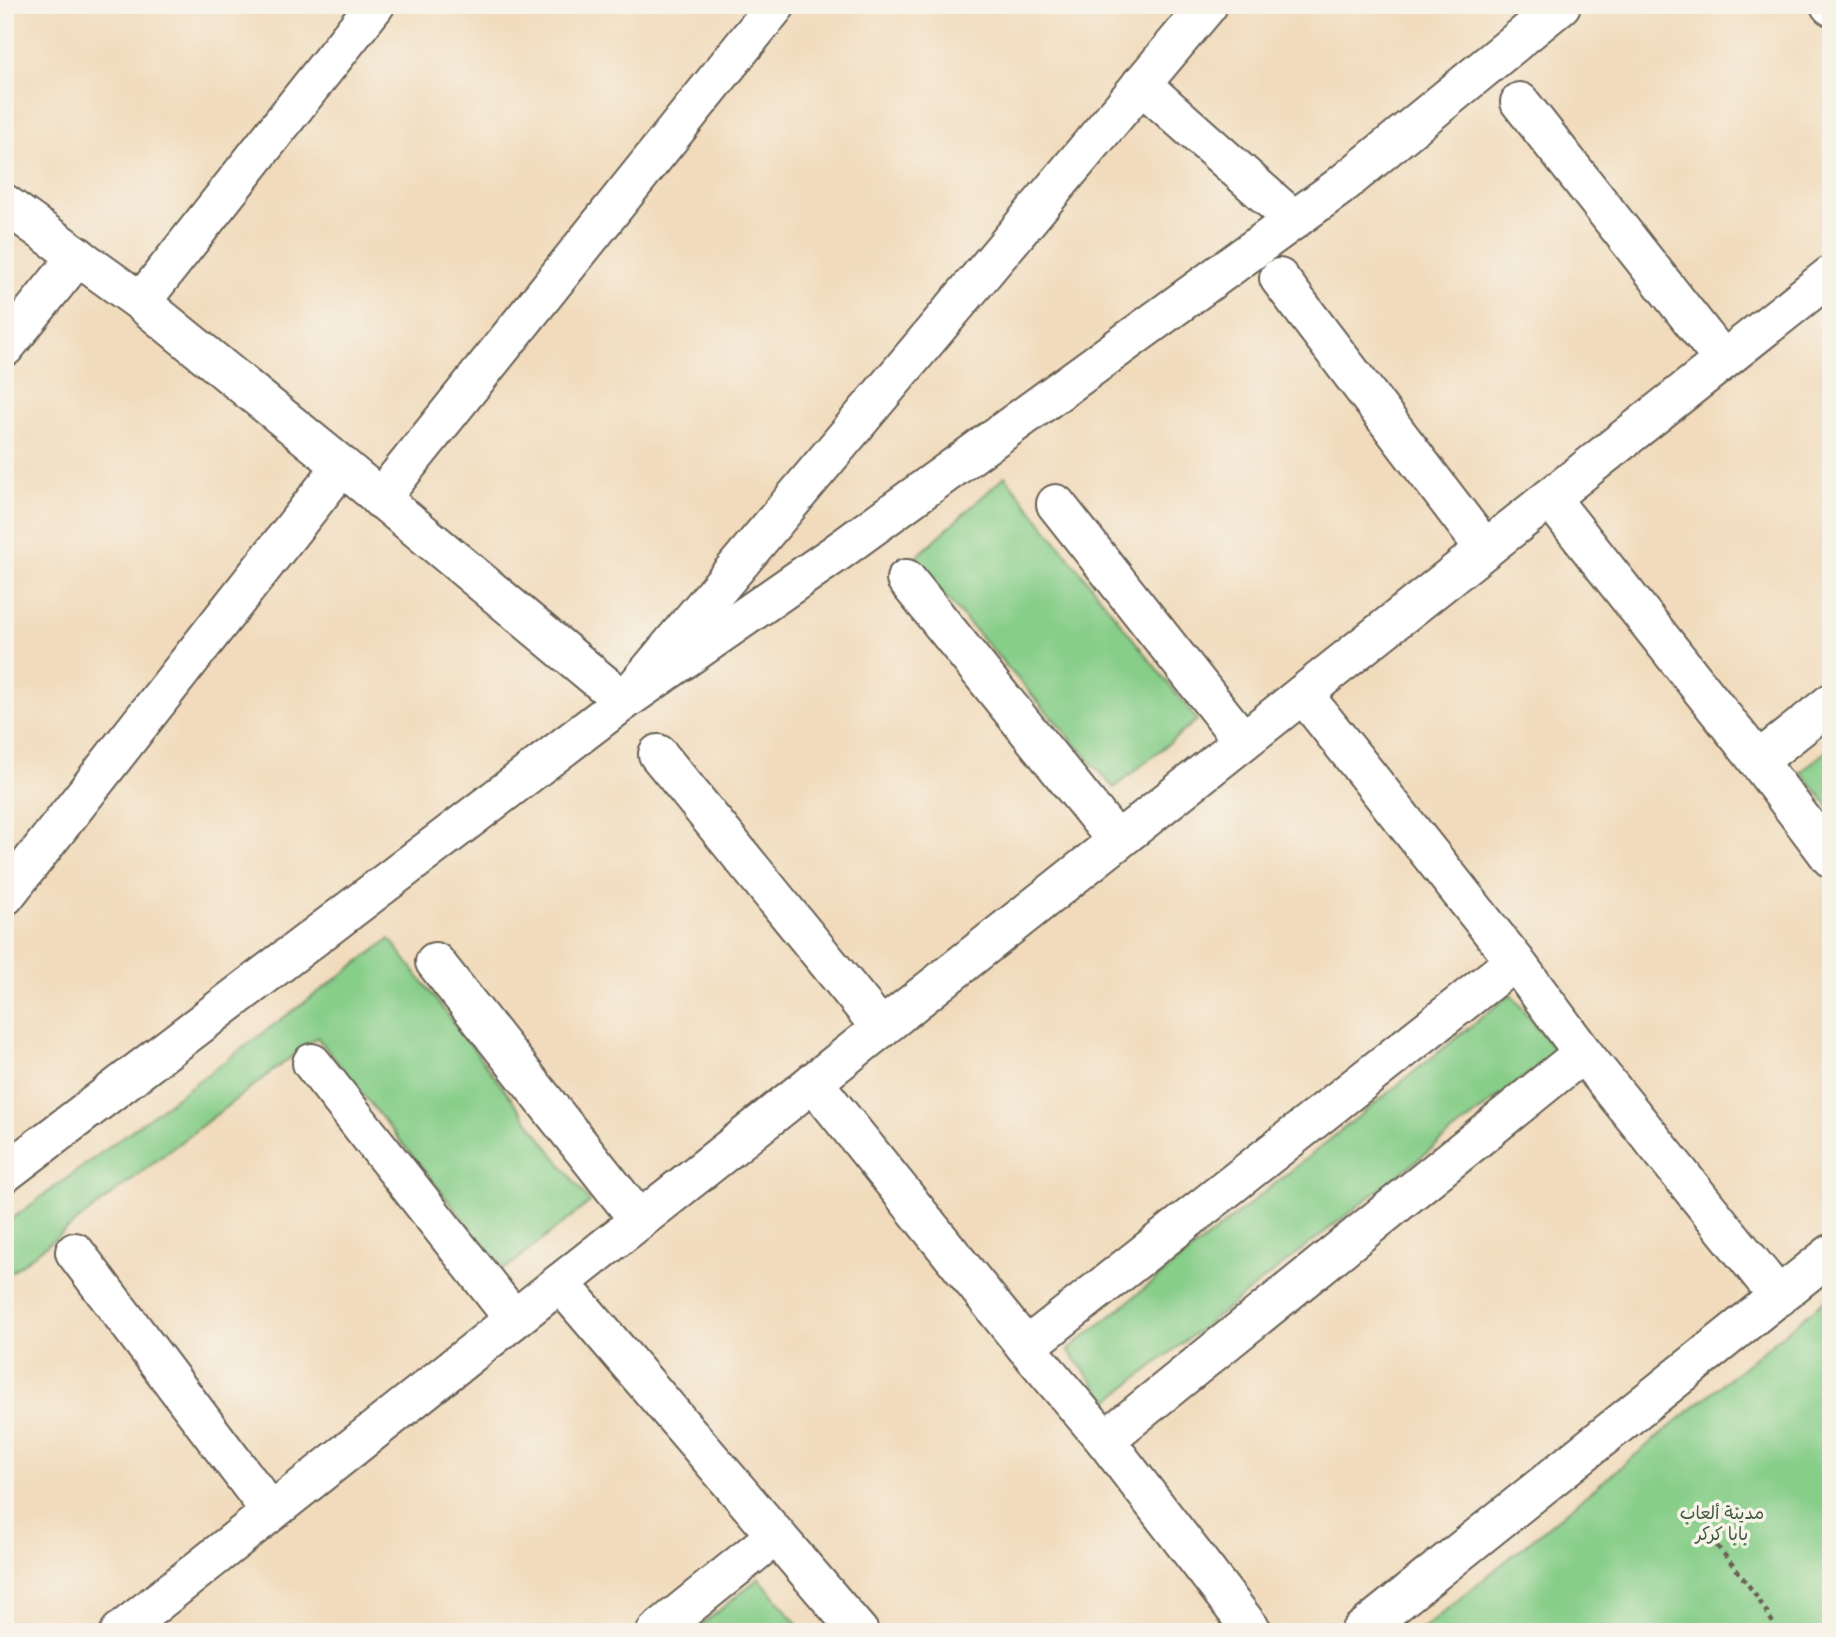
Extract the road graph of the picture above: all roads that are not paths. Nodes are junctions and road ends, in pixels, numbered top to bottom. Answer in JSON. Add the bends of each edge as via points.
{"nodes":[{"id":1,"x":375,"y":5,"type":"edge"},
{"id":2,"x":776,"y":5,"type":"edge"},
{"id":3,"x":1208,"y":5,"type":"edge"},
{"id":4,"x":1561,"y":5,"type":"edge"},
{"id":5,"x":1141,"y":84,"type":"junction"},
{"id":6,"x":1520,"y":102,"type":"dead end"},
{"id":7,"x":5,"y":204,"type":"edge"},
{"id":8,"x":1294,"y":220,"type":"junction"},
{"id":9,"x":78,"y":257,"type":"junction"},
{"id":10,"x":1831,"y":275,"type":"edge"},
{"id":11,"x":1279,"y":278,"type":"dead end"},
{"id":12,"x":141,"y":302,"type":"junction"},
{"id":13,"x":5,"y":347,"type":"edge"},
{"id":14,"x":1723,"y":360,"type":"junction"},
{"id":15,"x":342,"y":466,"type":"junction"},
{"id":16,"x":1550,"y":498,"type":"junction"},
{"id":17,"x":380,"y":499,"type":"junction"},
{"id":18,"x":1056,"y":504,"type":"dead end"},
{"id":19,"x":1485,"y":549,"type":"junction"},
{"id":20,"x":906,"y":579,"type":"dead end"},
{"id":21,"x":1303,"y":694,"type":"junction"},
{"id":22,"x":624,"y":701,"type":"junction"},
{"id":23,"x":1831,"y":703,"type":"edge"},
{"id":24,"x":1242,"y":741,"type":"junction"},
{"id":25,"x":658,"y":754,"type":"dead end"},
{"id":26,"x":1758,"y":761,"type":"junction"},
{"id":27,"x":1117,"y":841,"type":"junction"},
{"id":28,"x":1831,"y":859,"type":"edge"},
{"id":29,"x":5,"y":896,"type":"edge"},
{"id":30,"x":1515,"y":961,"type":"junction"},
{"id":31,"x":435,"y":962,"type":"dead end"},
{"id":32,"x":881,"y":1028,"type":"junction"},
{"id":33,"x":1583,"y":1054,"type":"junction"},
{"id":34,"x":312,"y":1063,"type":"dead end"},
{"id":35,"x":813,"y":1082,"type":"junction"},
{"id":36,"x":5,"y":1173,"type":"edge"},
{"id":37,"x":639,"y":1220,"type":"junction"},
{"id":38,"x":75,"y":1252,"type":"dead end"},
{"id":39,"x":1831,"y":1254,"type":"edge"},
{"id":40,"x":560,"y":1283,"type":"junction"},
{"id":41,"x":1779,"y":1297,"type":"junction"},
{"id":42,"x":514,"y":1319,"type":"junction"},
{"id":43,"x":1026,"y":1347,"type":"junction"},
{"id":44,"x":1105,"y":1440,"type":"junction"},
{"id":45,"x":271,"y":1512,"type":"junction"},
{"id":46,"x":776,"y":1535,"type":"junction"},
{"id":47,"x":120,"y":1632,"type":"edge"},
{"id":48,"x":656,"y":1632,"type":"edge"},
{"id":49,"x":858,"y":1632,"type":"edge"},
{"id":50,"x":1253,"y":1632,"type":"edge"},
{"id":51,"x":1360,"y":1632,"type":"edge"}],
"edges":[{"from":1,"to":12,"type":"street"},
{"from":2,"to":17,"type":"street"},
{"from":3,"to":5,"type":"street"},
{"from":4,"to":8,"type":"street"},
{"from":5,"to":8,"type":"street"},
{"from":5,"to":22,"type":"street"},
{"from":6,"to":14,"type":"street"},
{"from":7,"to":9,"type":"street"},
{"from":8,"to":22,"type":"street","via":[[835,554]]},
{"from":9,"to":12,"type":"street"},
{"from":9,"to":13,"type":"street"},
{"from":10,"to":14,"type":"street"},
{"from":11,"to":19,"type":"street"},
{"from":12,"to":15,"type":"street"},
{"from":14,"to":16,"type":"street"},
{"from":15,"to":17,"type":"street"},
{"from":15,"to":29,"type":"street"},
{"from":16,"to":19,"type":"street"},
{"from":16,"to":26,"type":"street"},
{"from":17,"to":22,"type":"street"},
{"from":18,"to":24,"type":"street"},
{"from":19,"to":21,"type":"street"},
{"from":20,"to":27,"type":"street"},
{"from":21,"to":24,"type":"street"},
{"from":21,"to":30,"type":"street"},
{"from":22,"to":36,"type":"street"},
{"from":23,"to":26,"type":"street"},
{"from":24,"to":27,"type":"street"},
{"from":25,"to":32,"type":"street"},
{"from":26,"to":28,"type":"street"},
{"from":27,"to":32,"type":"street"},
{"from":30,"to":33,"type":"street"},
{"from":30,"to":43,"type":"street"},
{"from":31,"to":37,"type":"street"},
{"from":32,"to":35,"type":"street"},
{"from":33,"to":41,"type":"street"},
{"from":33,"to":44,"type":"street"},
{"from":34,"to":42,"type":"street"},
{"from":35,"to":37,"type":"street"},
{"from":35,"to":43,"type":"street"},
{"from":37,"to":40,"type":"street"},
{"from":38,"to":45,"type":"street"},
{"from":39,"to":41,"type":"street"},
{"from":40,"to":42,"type":"street"},
{"from":40,"to":46,"type":"street"},
{"from":41,"to":51,"type":"street"},
{"from":42,"to":45,"type":"street"},
{"from":43,"to":44,"type":"street"},
{"from":44,"to":50,"type":"street"},
{"from":45,"to":47,"type":"street"},
{"from":46,"to":48,"type":"street"},
{"from":46,"to":49,"type":"street"}]}
